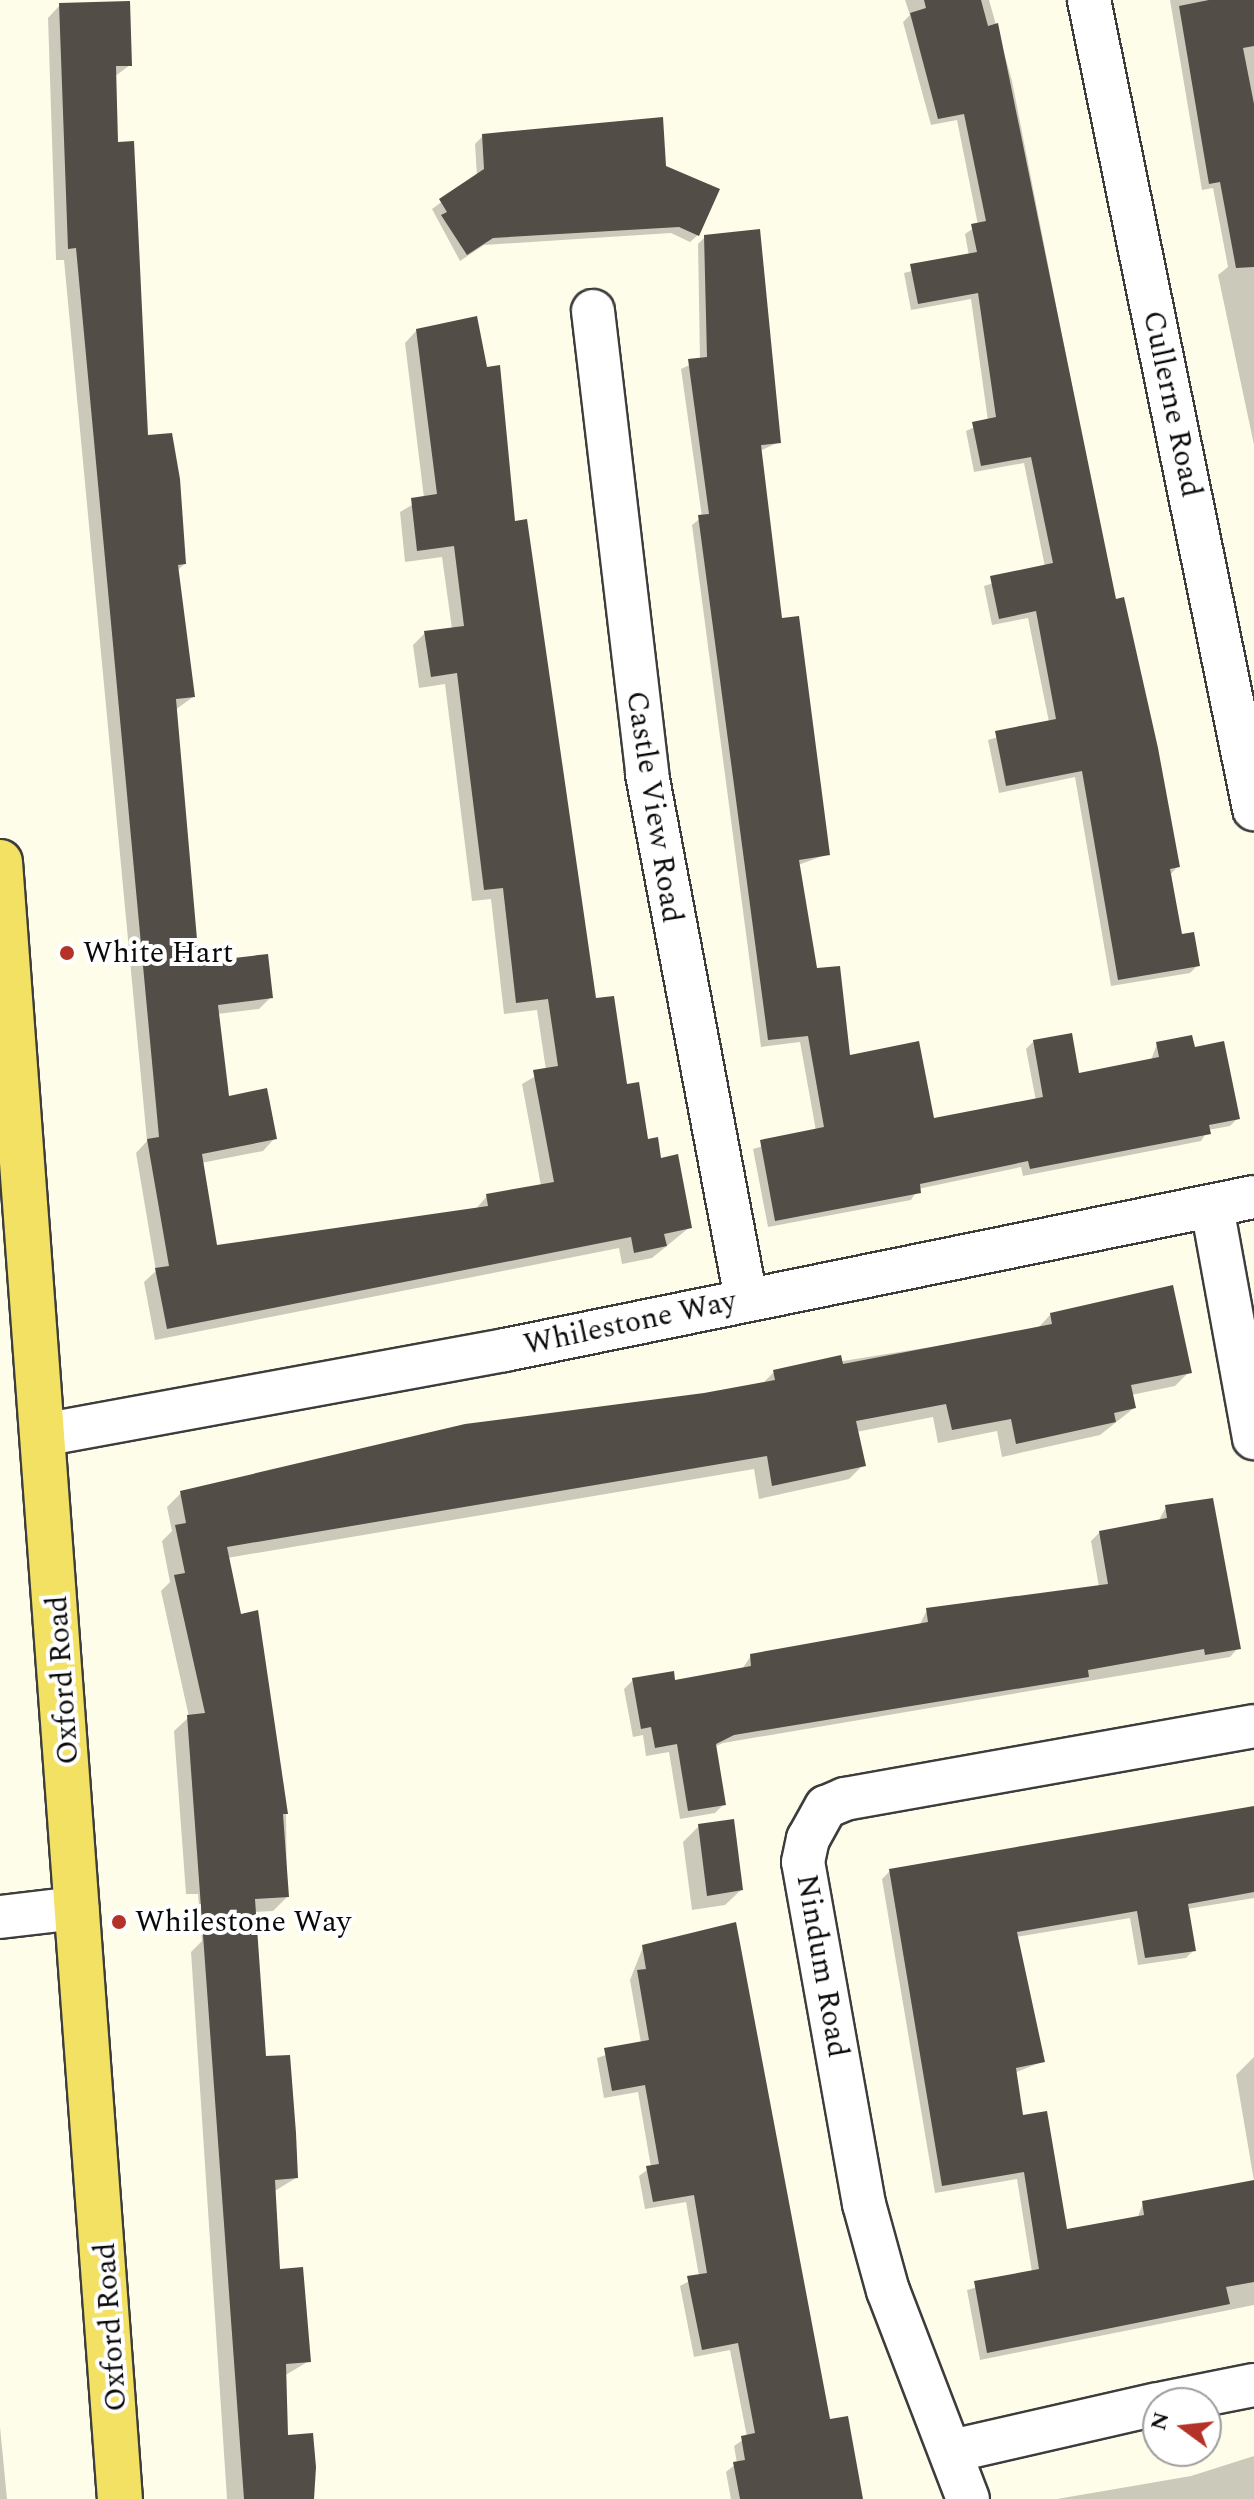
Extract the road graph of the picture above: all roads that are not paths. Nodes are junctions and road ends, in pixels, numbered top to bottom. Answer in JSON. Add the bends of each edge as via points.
{"nodes":[{"id":1,"x":1089,"y":0,"type":"edge"},
{"id":2,"x":593,"y":311,"type":"dead end"},
{"id":3,"x":1254,"y":809,"type":"edge"},
{"id":4,"x":0,"y":862,"type":"edge"},
{"id":5,"x":8,"y":1052,"type":"edge"},
{"id":6,"x":1254,"y":1197,"type":"edge"},
{"id":7,"x":1212,"y":1207,"type":"junction"},
{"id":8,"x":746,"y":1299,"type":"junction"},
{"id":9,"x":47,"y":1434,"type":"junction"},
{"id":10,"x":1254,"y":1438,"type":"edge"},
{"id":11,"x":1254,"y":1726,"type":"edge"},
{"id":12,"x":77,"y":1908,"type":"junction"},
{"id":13,"x":0,"y":1917,"type":"edge"},
{"id":14,"x":1254,"y":2385,"type":"edge"},
{"id":15,"x":1222,"y":2392,"type":"edge"},
{"id":16,"x":1142,"y":2408,"type":"edge"},
{"id":17,"x":952,"y":2451,"type":"junction"},
{"id":18,"x":120,"y":2499,"type":"edge"},
{"id":19,"x":968,"y":2499,"type":"edge"}],
"edges":[{"from":1,"to":3,"type":"street","name":"Cullerne Road"},
{"from":2,"to":8,"type":"street","name":"Castle View Road","via":[[640,734]]},
{"from":4,"to":5,"type":"main road","name":"Oxford Road"},
{"from":5,"to":9,"type":"main road","name":"Oxford Road"},
{"from":6,"to":7,"type":"street","name":"Whilestone Way"},
{"from":7,"to":8,"type":"street","name":"Whilestone Way"},
{"from":7,"to":10,"type":"street"},
{"from":8,"to":9,"type":"street","name":"Whilestone Way"},
{"from":9,"to":12,"type":"main road","name":"Oxford Road"},
{"from":11,"to":17,"type":"street","name":"Nindum Road","via":[[845,1799],[815,1821],[803,1862],[864,2204],[893,2305]]},
{"from":12,"to":13,"type":"street"},
{"from":12,"to":18,"type":"main road","name":"Oxford Road"},
{"from":14,"to":15,"type":"street"},
{"from":16,"to":17,"type":"street"},
{"from":17,"to":19,"type":"street","name":"Nindum Road"}]}
